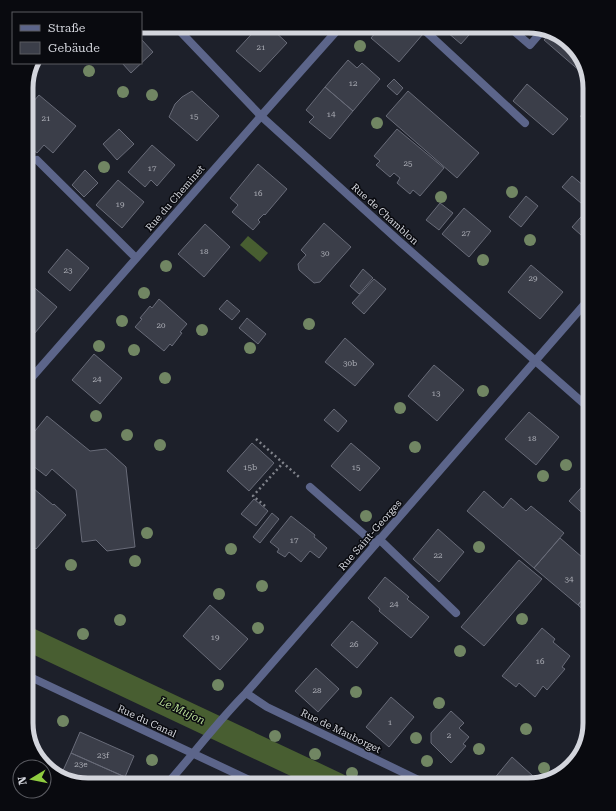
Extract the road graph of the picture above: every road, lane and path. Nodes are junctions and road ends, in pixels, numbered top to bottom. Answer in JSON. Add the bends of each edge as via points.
{"nodes":[{"id":1,"x":182,"y":33,"type":"edge"},
{"id":2,"x":335,"y":33,"type":"edge"},
{"id":3,"x":428,"y":33,"type":"edge"},
{"id":4,"x":516,"y":33,"type":"edge"},
{"id":5,"x":539,"y":34,"type":"edge"},
{"id":6,"x":583,"y":115,"type":"edge"},
{"id":7,"x":261,"y":116,"type":"junction"},
{"id":8,"x":581,"y":117,"type":"dead end"},
{"id":9,"x":525,"y":123,"type":"dead end"},
{"id":10,"x":37,"y":160,"type":"dead end"},
{"id":11,"x":136,"y":258,"type":"junction"},
{"id":12,"x":583,"y":306,"type":"edge"},
{"id":13,"x":536,"y":361,"type":"junction"},
{"id":14,"x":33,"y":376,"type":"edge"},
{"id":15,"x":583,"y":403,"type":"edge"},
{"id":16,"x":256,"y":440,"type":"dead end"},
{"id":17,"x":283,"y":463,"type":"junction"},
{"id":18,"x":310,"y":486,"type":"joint"},
{"id":19,"x":265,"y":506,"type":"dead end"},
{"id":20,"x":377,"y":541,"type":"junction"},
{"id":21,"x":456,"y":612,"type":"dead end"},
{"id":22,"x":33,"y":678,"type":"edge"},
{"id":23,"x":246,"y":693,"type":"junction"},
{"id":24,"x":194,"y":754,"type":"junction"},
{"id":25,"x":172,"y":778,"type":"edge"},
{"id":26,"x":245,"y":778,"type":"edge"},
{"id":27,"x":414,"y":778,"type":"edge"}],
"edges":[{"from":1,"to":7,"type":"street","name":"Rue de Chamblon"},
{"from":2,"to":7,"type":"street","name":"Rue du Cheminet"},
{"from":3,"to":9,"type":"street"},
{"from":4,"to":5,"type":"street","via":[[530,45]]},
{"from":6,"to":8,"type":"path"},
{"from":7,"to":11,"type":"street","name":"Rue du Cheminet"},
{"from":7,"to":13,"type":"street","name":"Rue de Chamblon"},
{"from":10,"to":11,"type":"street"},
{"from":11,"to":14,"type":"street","name":"Rue du Cheminet"},
{"from":12,"to":13,"type":"street","name":"Rue Saint-Georges"},
{"from":13,"to":15,"type":"street","name":"Rue de Chamblon"},
{"from":13,"to":20,"type":"street","name":"Rue Saint-Georges"},
{"from":16,"to":17,"type":"path"},
{"from":17,"to":18,"type":"path"},
{"from":17,"to":19,"type":"path","via":[[254,496]]},
{"from":18,"to":20,"type":"street"},
{"from":20,"to":21,"type":"street"},
{"from":20,"to":23,"type":"street","name":"Rue Saint-Georges"},
{"from":22,"to":24,"type":"street","name":"Rue du Canal"},
{"from":23,"to":24,"type":"street","name":"Rue Saint-Georges"},
{"from":23,"to":27,"type":"street","name":"Rue de Mauborget","via":[[267,707]]},
{"from":24,"to":25,"type":"street","name":"Rue Saint-Georges"},
{"from":24,"to":26,"type":"street","name":"Rue du Canal"}]}
